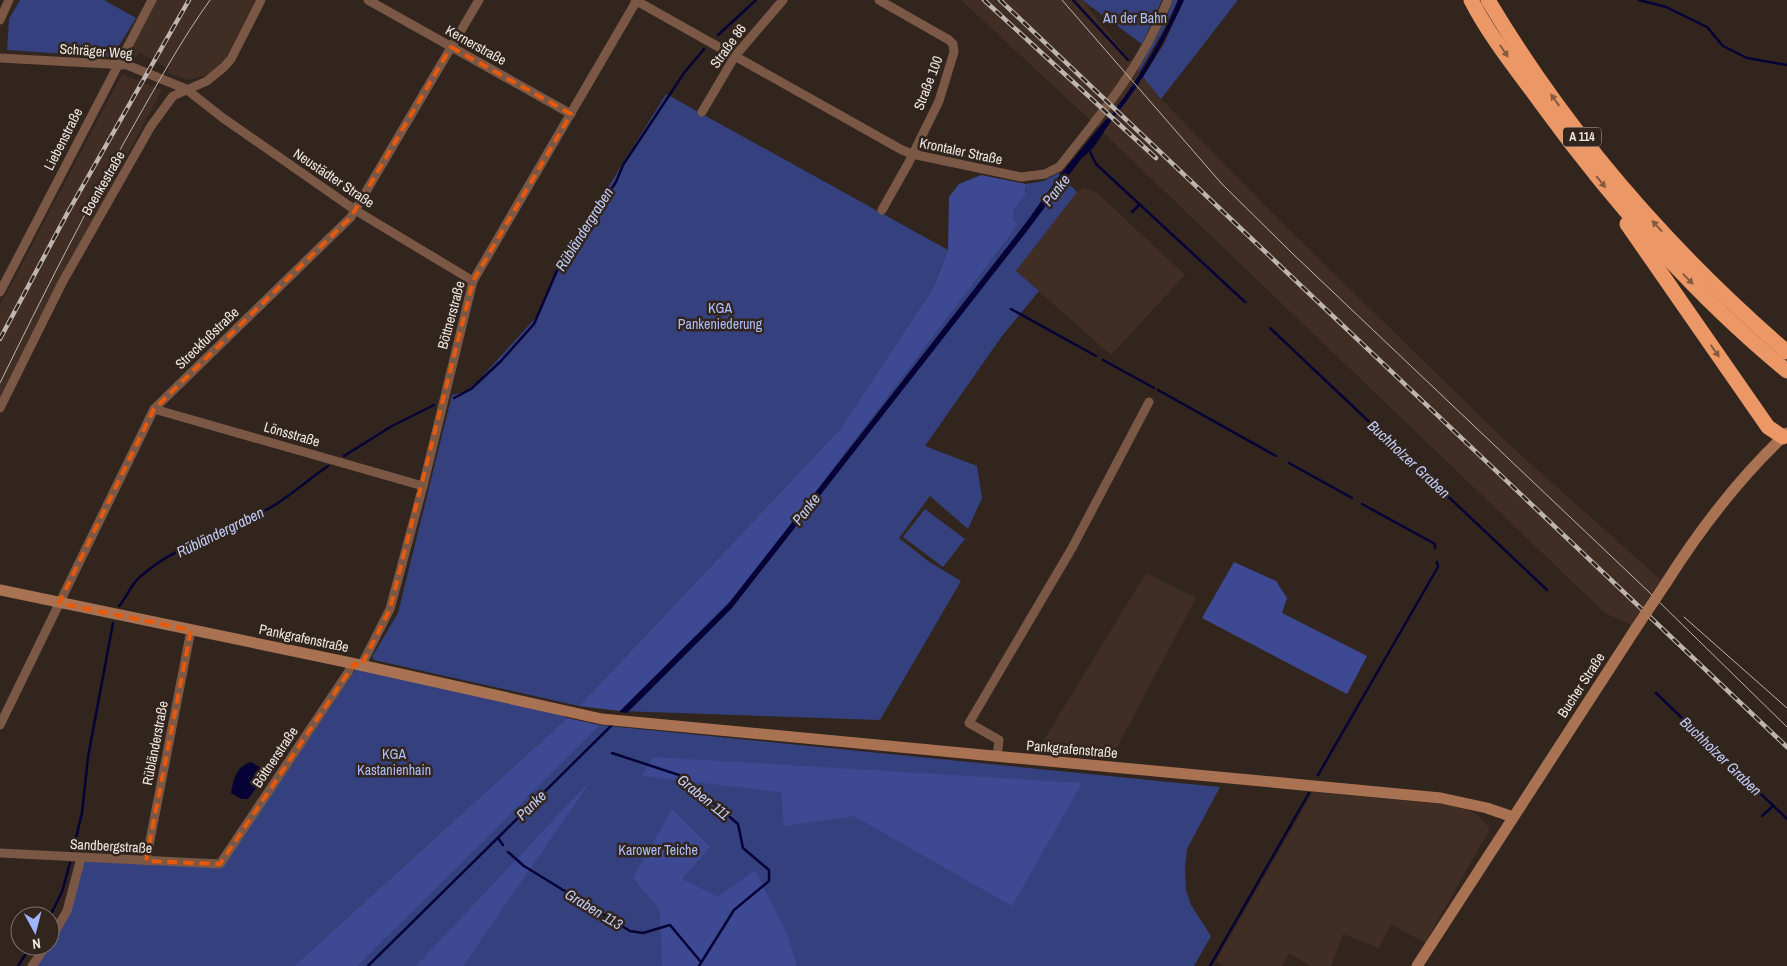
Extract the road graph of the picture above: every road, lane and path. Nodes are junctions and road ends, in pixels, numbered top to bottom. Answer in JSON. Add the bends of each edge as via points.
{"nodes":[{"id":1,"x":10,"y":0,"type":"edge"},
{"id":2,"x":152,"y":0,"type":"edge"},
{"id":3,"x":261,"y":0,"type":"edge"},
{"id":4,"x":368,"y":0,"type":"edge"},
{"id":5,"x":479,"y":0,"type":"edge"},
{"id":6,"x":636,"y":0,"type":"edge"},
{"id":7,"x":783,"y":0,"type":"edge"},
{"id":8,"x":879,"y":0,"type":"edge"},
{"id":9,"x":1168,"y":0,"type":"edge"},
{"id":10,"x":1471,"y":0,"type":"edge"},
{"id":11,"x":1488,"y":0,"type":"edge"},
{"id":12,"x":0,"y":20,"type":"edge"},
{"id":13,"x":450,"y":47,"type":"junction"},
{"id":14,"x":735,"y":56,"type":"junction"},
{"id":15,"x":0,"y":58,"type":"edge"},
{"id":16,"x":116,"y":65,"type":"junction"},
{"id":17,"x":186,"y":89,"type":"junction"},
{"id":18,"x":702,"y":112,"type":"dead end"},
{"id":19,"x":571,"y":114,"type":"junction"},
{"id":20,"x":912,"y":154,"type":"junction"},
{"id":21,"x":1619,"y":205,"type":"junction"},
{"id":22,"x":355,"y":210,"type":"junction"},
{"id":23,"x":882,"y":210,"type":"dead end"},
{"id":24,"x":473,"y":282,"type":"junction"},
{"id":25,"x":0,"y":292,"type":"edge"},
{"id":26,"x":1787,"y":352,"type":"edge"},
{"id":27,"x":1787,"y":371,"type":"edge"},
{"id":28,"x":1149,"y":402,"type":"dead end"},
{"id":29,"x":0,"y":408,"type":"edge"},
{"id":30,"x":154,"y":409,"type":"junction"},
{"id":31,"x":1785,"y":435,"type":"edge"},
{"id":32,"x":423,"y":486,"type":"junction"},
{"id":33,"x":0,"y":590,"type":"edge"},
{"id":34,"x":59,"y":603,"type":"junction"},
{"id":35,"x":191,"y":630,"type":"junction"},
{"id":36,"x":356,"y":664,"type":"junction"},
{"id":37,"x":0,"y":725,"type":"edge"},
{"id":38,"x":997,"y":757,"type":"junction"},
{"id":39,"x":1513,"y":818,"type":"junction"},
{"id":40,"x":0,"y":853,"type":"edge"},
{"id":41,"x":80,"y":858,"type":"junction"},
{"id":42,"x":146,"y":861,"type":"junction"},
{"id":43,"x":220,"y":864,"type":"joint"},
{"id":44,"x":60,"y":923,"type":"edge"},
{"id":45,"x":1417,"y":966,"type":"edge"}],
"edges":[{"from":1,"to":12,"type":"street"},
{"from":2,"to":16,"type":"street","name":"Liebenstraße"},
{"from":3,"to":17,"type":"street","name":"Boenkestraße","via":[[224,68],[207,81]]},
{"from":4,"to":13,"type":"street","name":"Kernerstraße"},
{"from":5,"to":13,"type":"street","name":"Streckfußstraße"},
{"from":6,"to":14,"type":"street","name":"Krontaler Straße"},
{"from":6,"to":19,"type":"street","name":"Böttnerstraße"},
{"from":7,"to":14,"type":"street","name":"Straße 86"},
{"from":8,"to":20,"type":"street","name":"Straße 100","via":[[953,44],[954,58],[939,101]]},
{"from":9,"to":20,"type":"street","name":"Krontaler Straße","via":[[1119,91],[1059,167],[1045,174],[1021,177]]},
{"from":10,"to":21,"type":"highway","number":"A 114","one_way":true,"via":[[1518,72]]},
{"from":26,"to":11,"type":"highway","number":"A 114","one_way":true,"via":[[1690,262],[1628,194],[1566,116]]},
{"from":13,"to":19,"type":"street","name":"Kernerstraße"},
{"from":13,"to":22,"type":"street","name":"Streckfußstraße"},
{"from":14,"to":18,"type":"street","name":"Straße 86"},
{"from":14,"to":20,"type":"street","name":"Krontaler Straße"},
{"from":15,"to":16,"type":"street","name":"Schräger Weg"},
{"from":16,"to":17,"type":"street","name":"Schräger Weg","via":[[135,66]]},
{"from":16,"to":25,"type":"street","name":"Liebenstraße"},
{"from":17,"to":22,"type":"street","name":"Neustädter Straße"},
{"from":17,"to":29,"type":"street","name":"Boenkestraße","via":[[173,96],[151,126],[62,283]]},
{"from":19,"to":24,"type":"street","name":"Böttnerstraße"},
{"from":20,"to":23,"type":"street","name":"Straße 100"},
{"from":21,"to":27,"type":"highway","number":"A 114","one_way":true,"via":[[1705,297]]},
{"from":21,"to":31,"type":"highway","one_way":true,"via":[[1630,231],[1768,427]]},
{"from":22,"to":24,"type":"street","name":"Neustädter Straße"},
{"from":22,"to":30,"type":"street","name":"Streckfußstraße"},
{"from":24,"to":32,"type":"street","name":"Böttnerstraße"},
{"from":28,"to":38,"type":"street","via":[[1072,548],[969,723],[999,740]]},
{"from":30,"to":32,"type":"street","name":"Lönsstraße"},
{"from":30,"to":34,"type":"street","name":"Streckfußstraße"},
{"from":31,"to":39,"type":"main road","name":"Bucher Straße","bridge":true,"via":[[1733,491],[1694,540]]},
{"from":32,"to":36,"type":"street","name":"Böttnerstraße","via":[[390,609]]},
{"from":33,"to":34,"type":"main road","name":"Pankgrafenstraße"},
{"from":34,"to":35,"type":"main road","name":"Pankgrafenstraße"},
{"from":34,"to":37,"type":"street","name":"Streckfußstraße"},
{"from":35,"to":36,"type":"main road","name":"Pankgrafenstraße"},
{"from":35,"to":42,"type":"street","name":"Rübländerstraße"},
{"from":36,"to":38,"type":"main road","name":"Pankgrafenstraße","via":[[602,719]]},
{"from":36,"to":43,"type":"street","name":"Böttnerstraße"},
{"from":38,"to":39,"type":"main road","name":"Pankgrafenstraße","via":[[1441,798],[1488,808]]},
{"from":39,"to":45,"type":"main road","name":"Bucher Straße"},
{"from":40,"to":41,"type":"street","name":"Sandbergstraße"},
{"from":41,"to":42,"type":"street","name":"Sandbergstraße"},
{"from":41,"to":44,"type":"street","via":[[67,911]]},
{"from":42,"to":43,"type":"street","name":"Sandbergstraße"}]}
